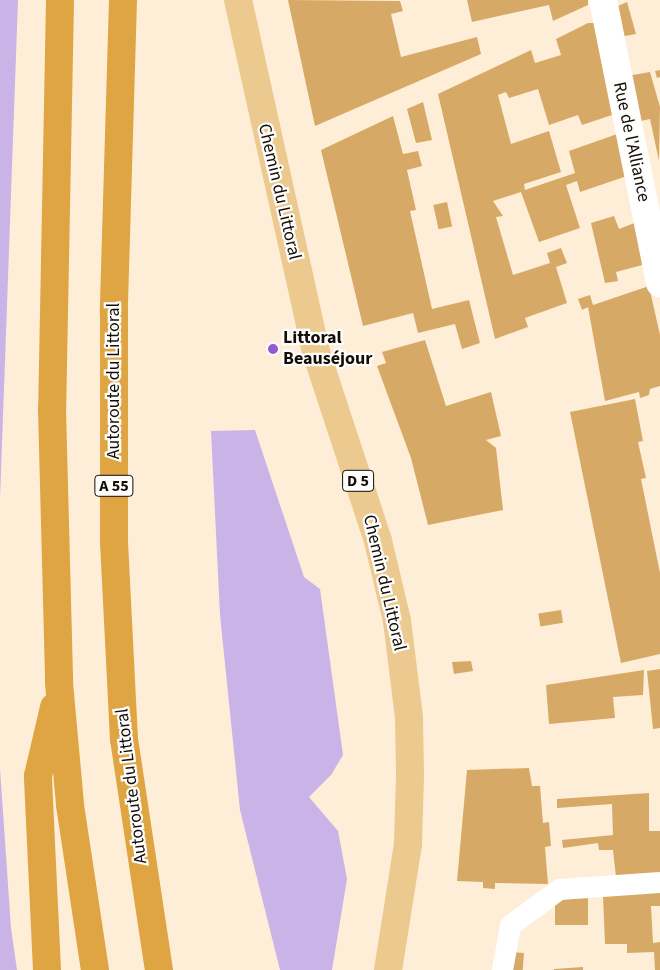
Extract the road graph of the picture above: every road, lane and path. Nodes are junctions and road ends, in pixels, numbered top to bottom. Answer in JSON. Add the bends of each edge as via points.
{"nodes":[{"id":1,"x":60,"y":0,"type":"edge"},
{"id":2,"x":123,"y":0,"type":"edge"},
{"id":3,"x":238,"y":0,"type":"edge"},
{"id":4,"x":607,"y":2,"type":"edge"},
{"id":5,"x":660,"y":283,"type":"edge"},
{"id":6,"x":59,"y":683,"type":"junction"},
{"id":7,"x":660,"y":882,"type":"edge"},
{"id":8,"x":47,"y":970,"type":"edge"},
{"id":9,"x":95,"y":970,"type":"edge"},
{"id":10,"x":159,"y":970,"type":"edge"},
{"id":11,"x":388,"y":970,"type":"edge"},
{"id":12,"x":502,"y":970,"type":"edge"}],
"edges":[{"from":1,"to":6,"type":"highway","via":[[52,409]]},
{"from":2,"to":10,"type":"highway","name":"Autoroute du Littoral","number":"A 55","via":[[114,312],[114,542],[124,740]]},
{"from":3,"to":11,"type":"main road","name":"Chemin du Littoral","number":"D 5","via":[[316,352],[378,541],[397,621],[409,718],[410,776],[408,844]]},
{"from":4,"to":5,"type":"street","name":"Rue de l'Alliance"},
{"from":6,"to":8,"type":"highway","via":[[38,776]]},
{"from":6,"to":9,"type":"highway","via":[[70,805]]},
{"from":7,"to":12,"type":"lane","via":[[559,889],[510,925]]}]}
